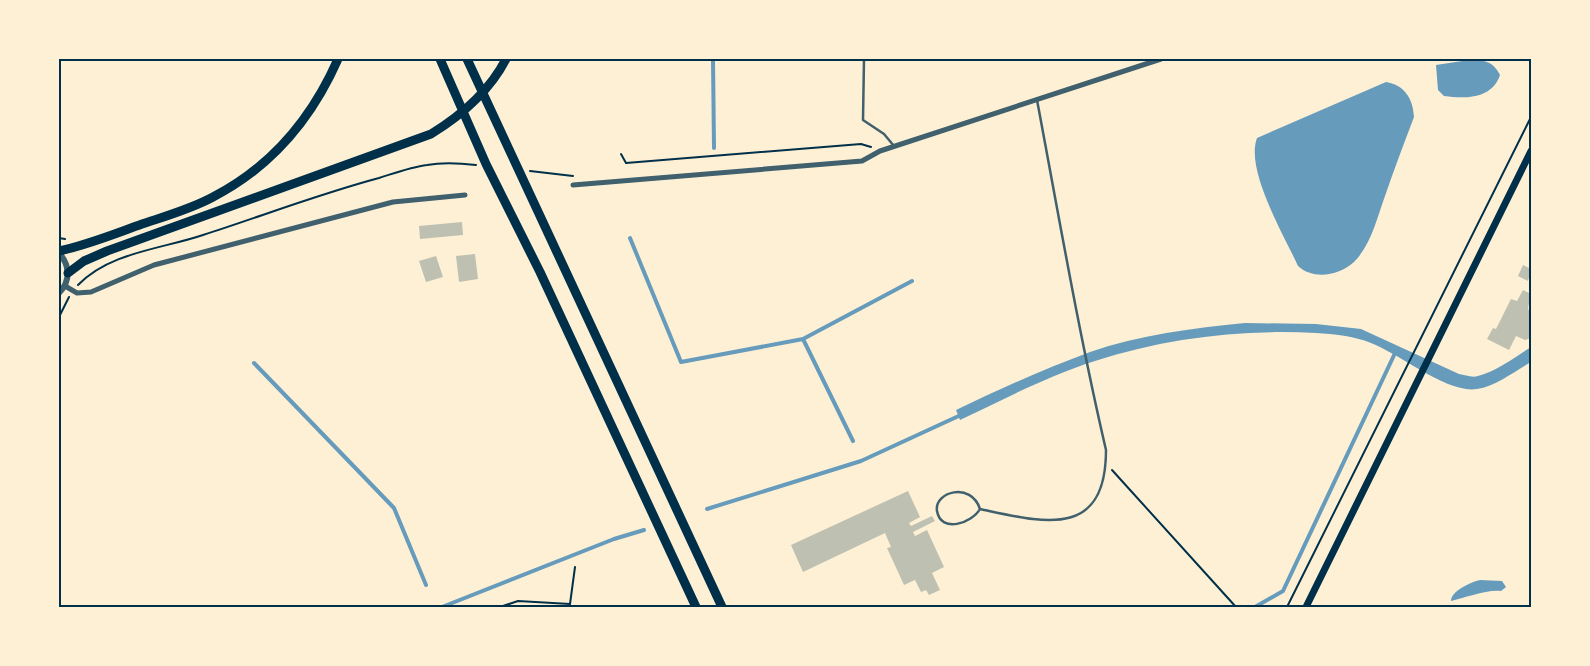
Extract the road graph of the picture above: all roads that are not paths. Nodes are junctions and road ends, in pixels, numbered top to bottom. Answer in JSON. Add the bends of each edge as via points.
{"nodes":[{"id":1,"x":338,"y":59,"type":"edge"},
{"id":2,"x":440,"y":59,"type":"edge"},
{"id":3,"x":467,"y":59,"type":"edge"},
{"id":4,"x":864,"y":59,"type":"edge"},
{"id":5,"x":1160,"y":59,"type":"edge"},
{"id":6,"x":504,"y":62,"type":"edge"},
{"id":7,"x":1037,"y":100,"type":"junction"},
{"id":8,"x":895,"y":147,"type":"junction"},
{"id":9,"x":1531,"y":151,"type":"edge"},
{"id":10,"x":572,"y":185,"type":"dead end"},
{"id":11,"x":465,"y":195,"type":"dead end"},
{"id":12,"x":59,"y":252,"type":"edge"},
{"id":13,"x":68,"y":273,"type":"junction"},
{"id":14,"x":65,"y":286,"type":"junction"},
{"id":15,"x":59,"y":293,"type":"edge"},
{"id":16,"x":980,"y":509,"type":"junction"},
{"id":17,"x":696,"y":607,"type":"edge"},
{"id":18,"x":722,"y":607,"type":"edge"},
{"id":19,"x":1306,"y":607,"type":"edge"}],
"edges":[{"from":1,"to":12,"type":"highway","via":[[323,90],[292,136],[243,179],[182,210]]},
{"from":2,"to":17,"type":"highway","via":[[486,164],[540,272]]},
{"from":3,"to":18,"type":"highway"},
{"from":4,"to":8,"type":"lane","via":[[863,120],[884,134]]},
{"from":5,"to":7,"type":"street"},
{"from":6,"to":13,"type":"highway","via":[[470,107],[449,123],[409,143],[107,251],[84,261]]},
{"from":7,"to":8,"type":"street"},
{"from":7,"to":16,"type":"lane","via":[[1106,463],[1097,497],[1090,507],[1076,515],[1057,521],[1035,520]]},
{"from":8,"to":10,"type":"street","via":[[862,161]]},
{"from":9,"to":19,"type":"main road"},
{"from":11,"to":14,"type":"street","via":[[394,202],[159,264],[91,292],[77,293]]},
{"from":12,"to":13,"type":"street"},
{"from":13,"to":14,"type":"street"},
{"from":14,"to":15,"type":"street"},
{"from":16,"to":16,"type":"lane","via":[[977,499],[958,491],[942,498],[937,512],[942,521],[957,525],[976,516]]}]}
